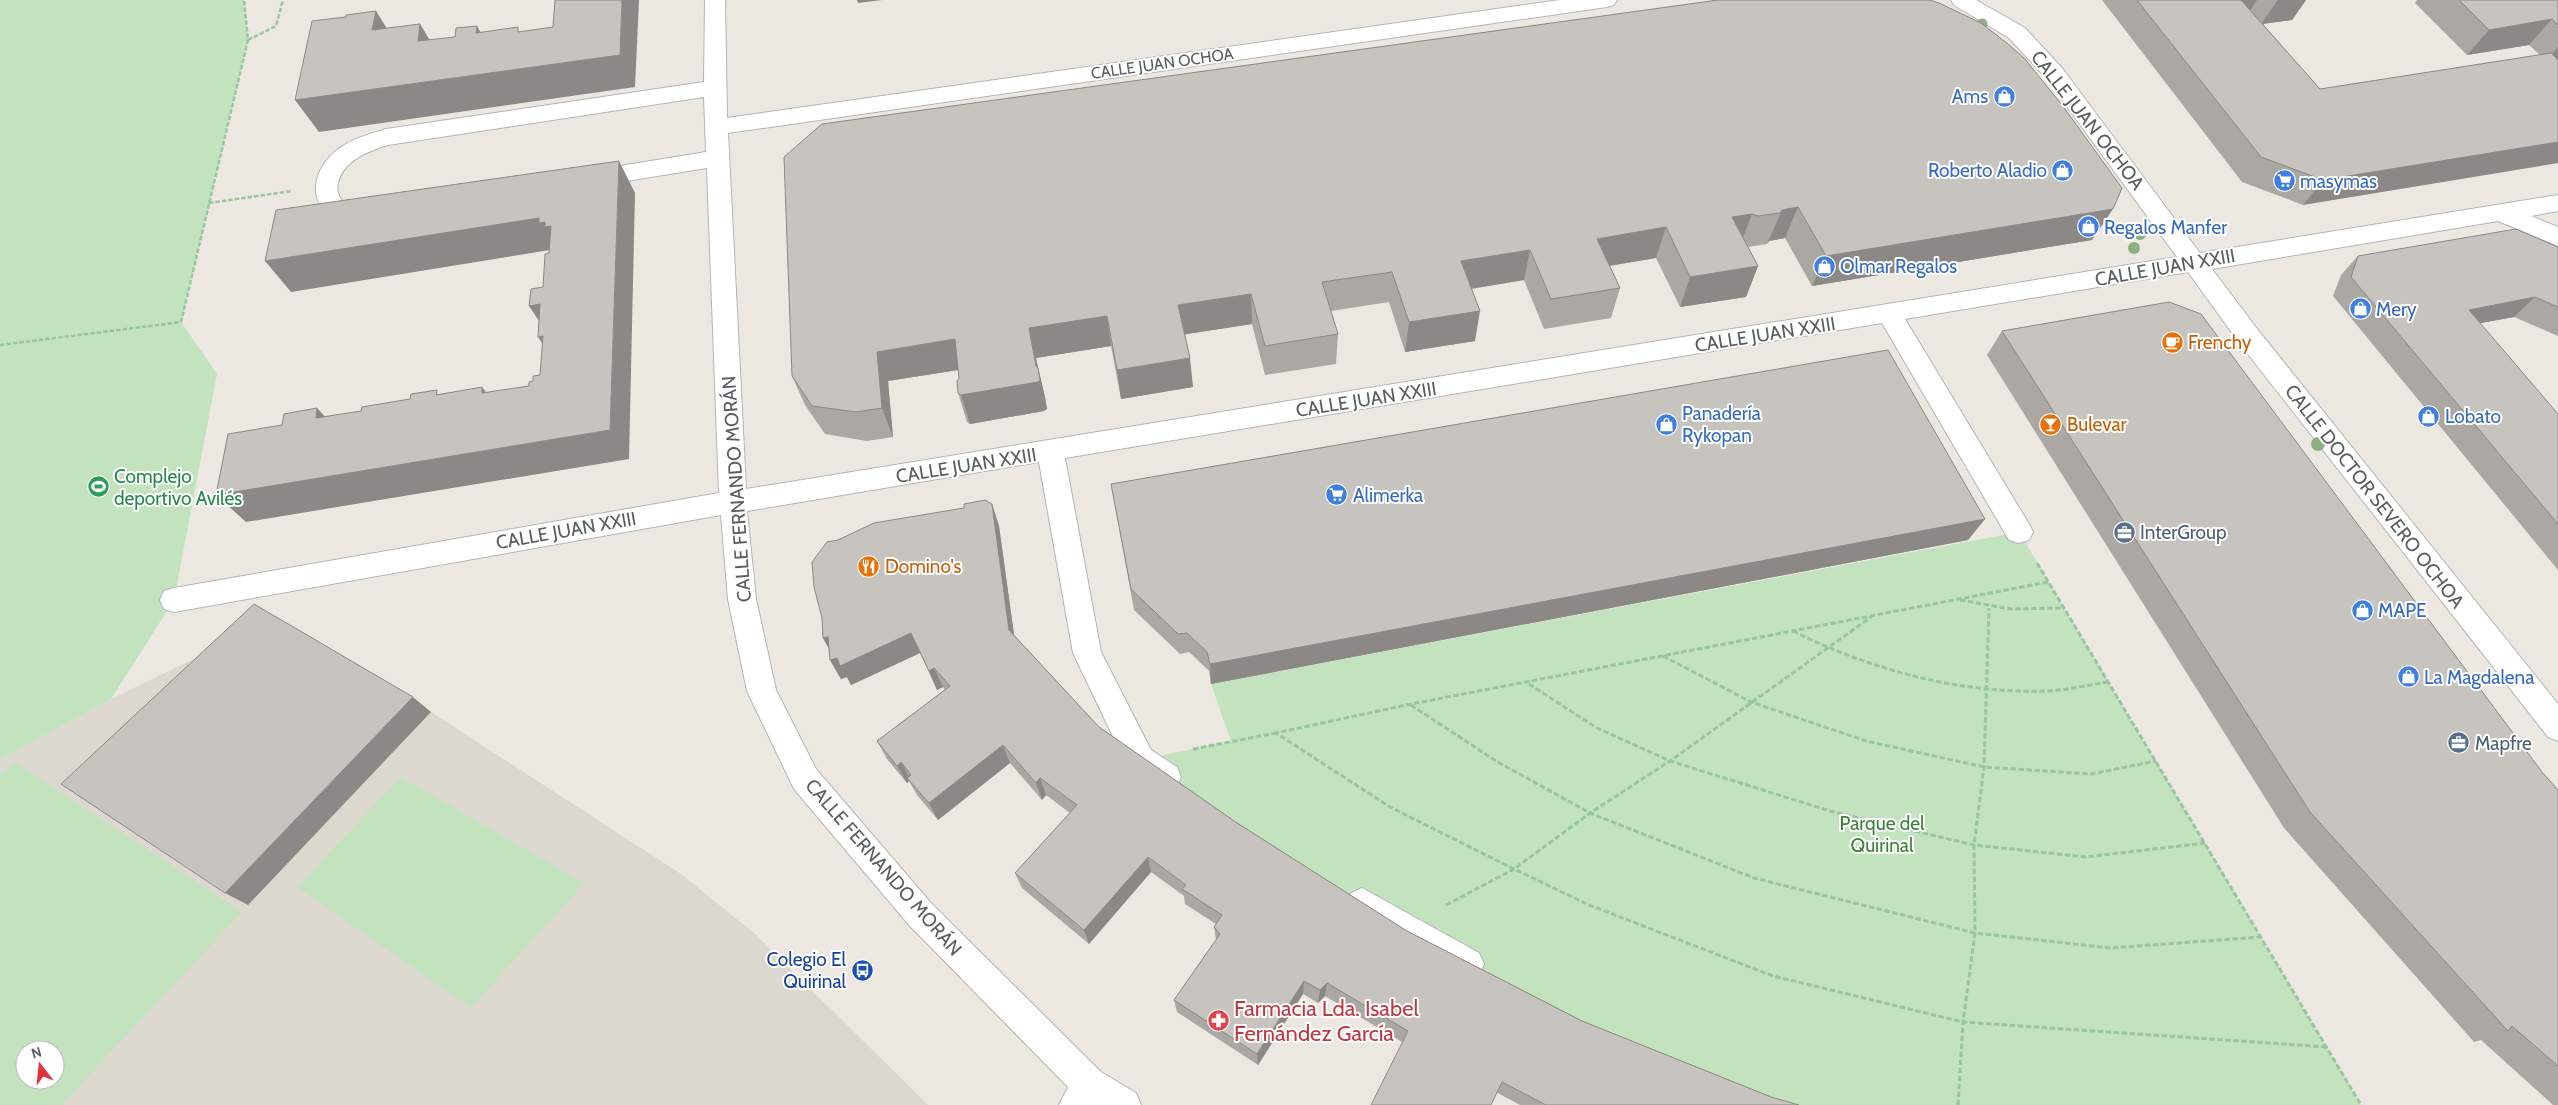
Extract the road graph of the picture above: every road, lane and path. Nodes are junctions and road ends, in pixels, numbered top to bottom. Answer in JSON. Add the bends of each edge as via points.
{"nodes":[{"id":1,"x":244,"y":0,"type":"edge"},
{"id":2,"x":283,"y":0,"type":"edge"},
{"id":3,"x":715,"y":0,"type":"edge"},
{"id":4,"x":1607,"y":0,"type":"edge"},
{"id":5,"x":1961,"y":0,"type":"edge"},
{"id":6,"x":2006,"y":0,"type":"edge"},
{"id":7,"x":2017,"y":33,"type":"junction"},
{"id":8,"x":248,"y":40,"type":"junction"},
{"id":9,"x":715,"y":88,"type":"junction"},
{"id":10,"x":717,"y":127,"type":"junction"},
{"id":11,"x":718,"y":158,"type":"junction"},
{"id":12,"x":564,"y":183,"type":"edge"},
{"id":13,"x":324,"y":186,"type":"junction"},
{"id":14,"x":209,"y":202,"type":"junction"},
{"id":15,"x":2558,"y":204,"type":"edge"},
{"id":16,"x":2500,"y":213,"type":"junction"},
{"id":17,"x":382,"y":214,"type":"edge"},
{"id":18,"x":2558,"y":238,"type":"edge"},
{"id":19,"x":2195,"y":262,"type":"junction"},
{"id":20,"x":1889,"y":313,"type":"junction"},
{"id":21,"x":0,"y":345,"type":"edge"},
{"id":22,"x":1050,"y":451,"type":"junction"},
{"id":23,"x":733,"y":504,"type":"junction"},
{"id":24,"x":2019,"y":532,"type":"joint"},
{"id":25,"x":2048,"y":582,"type":"junction"},
{"id":26,"x":1957,"y":599,"type":"junction"},
{"id":27,"x":174,"y":600,"type":"dead end"},
{"id":28,"x":1989,"y":608,"type":"junction"},
{"id":29,"x":2063,"y":608,"type":"junction"},
{"id":30,"x":1873,"y":615,"type":"junction"},
{"id":31,"x":1793,"y":630,"type":"junction"},
{"id":32,"x":1824,"y":648,"type":"junction"},
{"id":33,"x":1663,"y":656,"type":"junction"},
{"id":34,"x":2108,"y":682,"type":"junction"},
{"id":35,"x":1528,"y":684,"type":"junction"},
{"id":36,"x":1985,"y":687,"type":"junction"},
{"id":37,"x":1751,"y":702,"type":"junction"},
{"id":38,"x":1411,"y":704,"type":"junction"},
{"id":39,"x":2558,"y":727,"type":"edge"},
{"id":40,"x":1276,"y":733,"type":"junction"},
{"id":41,"x":1140,"y":760,"type":"junction"},
{"id":42,"x":1670,"y":761,"type":"junction"},
{"id":43,"x":2156,"y":761,"type":"junction"},
{"id":44,"x":1984,"y":767,"type":"junction"},
{"id":45,"x":1190,"y":793,"type":"edge"},
{"id":46,"x":1590,"y":813,"type":"junction"},
{"id":47,"x":2205,"y":843,"type":"junction"},
{"id":48,"x":1974,"y":845,"type":"junction"},
{"id":49,"x":1514,"y":869,"type":"junction"},
{"id":50,"x":1338,"y":890,"type":"edge"},
{"id":51,"x":1403,"y":928,"type":"junction"},
{"id":52,"x":1974,"y":933,"type":"junction"},
{"id":53,"x":2261,"y":937,"type":"junction"},
{"id":54,"x":1491,"y":976,"type":"edge"},
{"id":55,"x":1963,"y":1022,"type":"junction"},
{"id":56,"x":2327,"y":1047,"type":"junction"},
{"id":57,"x":1083,"y":1094,"type":"edge"},
{"id":58,"x":1124,"y":1105,"type":"edge"},
{"id":59,"x":1958,"y":1105,"type":"edge"},
{"id":60,"x":2361,"y":1105,"type":"edge"}],
"edges":[{"from":1,"to":8,"type":"path"},
{"from":2,"to":8,"type":"path","via":[[276,26]]},
{"from":3,"to":9,"type":"street","name":"CALLE FERNANDO MORÁN"},
{"from":4,"to":10,"type":"street","name":"CALLE JUAN OCHOA"},
{"from":5,"to":7,"type":"street","name":"CALLE JUAN OCHOA"},
{"from":6,"to":7,"type":"street"},
{"from":7,"to":19,"type":"street","name":"CALLE JUAN OCHOA","via":[[2073,96]]},
{"from":8,"to":14,"type":"path"},
{"from":9,"to":10,"type":"street","name":"CALLE FERNANDO MORÁN"},
{"from":9,"to":13,"type":"street","via":[[386,137],[364,144],[344,156],[330,170]]},
{"from":10,"to":11,"type":"street","name":"CALLE FERNANDO MORÁN"},
{"from":11,"to":12,"type":"street"},
{"from":11,"to":23,"type":"street","name":"CALLE FERNANDO MORÁN"},
{"from":13,"to":14,"type":"path"},
{"from":13,"to":17,"type":"street","via":[[328,200],[340,210],[358,215]]},
{"from":14,"to":21,"type":"path","via":[[181,322]]},
{"from":15,"to":16,"type":"street","name":"CALLE JUAN XXIII"},
{"from":16,"to":18,"type":"street"},
{"from":16,"to":19,"type":"street","name":"CALLE JUAN XXIII"},
{"from":19,"to":20,"type":"street","name":"CALLE JUAN XXIII"},
{"from":19,"to":39,"type":"street","name":"CALLE DOCTOR SEVERO OCHOA","via":[[2249,337]]},
{"from":20,"to":22,"type":"street","name":"CALLE JUAN XXIII"},
{"from":20,"to":24,"type":"street"},
{"from":22,"to":23,"type":"street","name":"CALLE JUAN XXIII"},
{"from":22,"to":41,"type":"street","via":[[1086,653]]},
{"from":23,"to":27,"type":"street","name":"CALLE JUAN XXIII","via":[[616,521]]},
{"from":23,"to":57,"type":"street","name":"CALLE FERNANDO MORÁN","via":[[742,599],[762,691],[805,780],[920,914]]},
{"from":24,"to":25,"type":"path"},
{"from":25,"to":26,"type":"path"},
{"from":25,"to":29,"type":"path"},
{"from":26,"to":28,"type":"path"},
{"from":26,"to":30,"type":"path"},
{"from":28,"to":29,"type":"path","via":[[2027,612]]},
{"from":28,"to":36,"type":"path"},
{"from":29,"to":34,"type":"path"},
{"from":30,"to":31,"type":"path"},
{"from":30,"to":32,"type":"path"},
{"from":31,"to":32,"type":"path"},
{"from":31,"to":33,"type":"path"},
{"from":32,"to":36,"type":"path","via":[[1905,674]]},
{"from":32,"to":37,"type":"path"},
{"from":33,"to":35,"type":"path"},
{"from":33,"to":37,"type":"path"},
{"from":34,"to":36,"type":"path","via":[[2048,691]]},
{"from":34,"to":43,"type":"path"},
{"from":35,"to":38,"type":"path"},
{"from":35,"to":42,"type":"path","via":[[1597,728]]},
{"from":36,"to":44,"type":"path"},
{"from":37,"to":42,"type":"path"},
{"from":37,"to":44,"type":"path","via":[[1866,741]]},
{"from":38,"to":40,"type":"path"},
{"from":38,"to":46,"type":"path","via":[[1496,761]]},
{"from":40,"to":41,"type":"path"},
{"from":40,"to":49,"type":"path","via":[[1390,807]]},
{"from":41,"to":45,"type":"street"},
{"from":42,"to":46,"type":"path"},
{"from":42,"to":48,"type":"path","via":[[1830,811]]},
{"from":43,"to":44,"type":"path","via":[[2091,774]]},
{"from":43,"to":47,"type":"path"},
{"from":44,"to":48,"type":"path"},
{"from":46,"to":49,"type":"path"},
{"from":46,"to":52,"type":"path","via":[[1754,878]]},
{"from":47,"to":48,"type":"path","via":[[2086,857]]},
{"from":47,"to":53,"type":"path"},
{"from":48,"to":52,"type":"path"},
{"from":49,"to":51,"type":"path"},
{"from":49,"to":55,"type":"path","via":[[1589,905],[1773,976]]},
{"from":50,"to":51,"type":"street"},
{"from":51,"to":54,"type":"street"},
{"from":52,"to":53,"type":"path","via":[[2110,948]]},
{"from":52,"to":55,"type":"path"},
{"from":53,"to":56,"type":"path"},
{"from":55,"to":56,"type":"path"},
{"from":55,"to":59,"type":"path"},
{"from":56,"to":60,"type":"path"},
{"from":57,"to":58,"type":"street","name":"CALLE FERNANDO MORÁN"}]}
